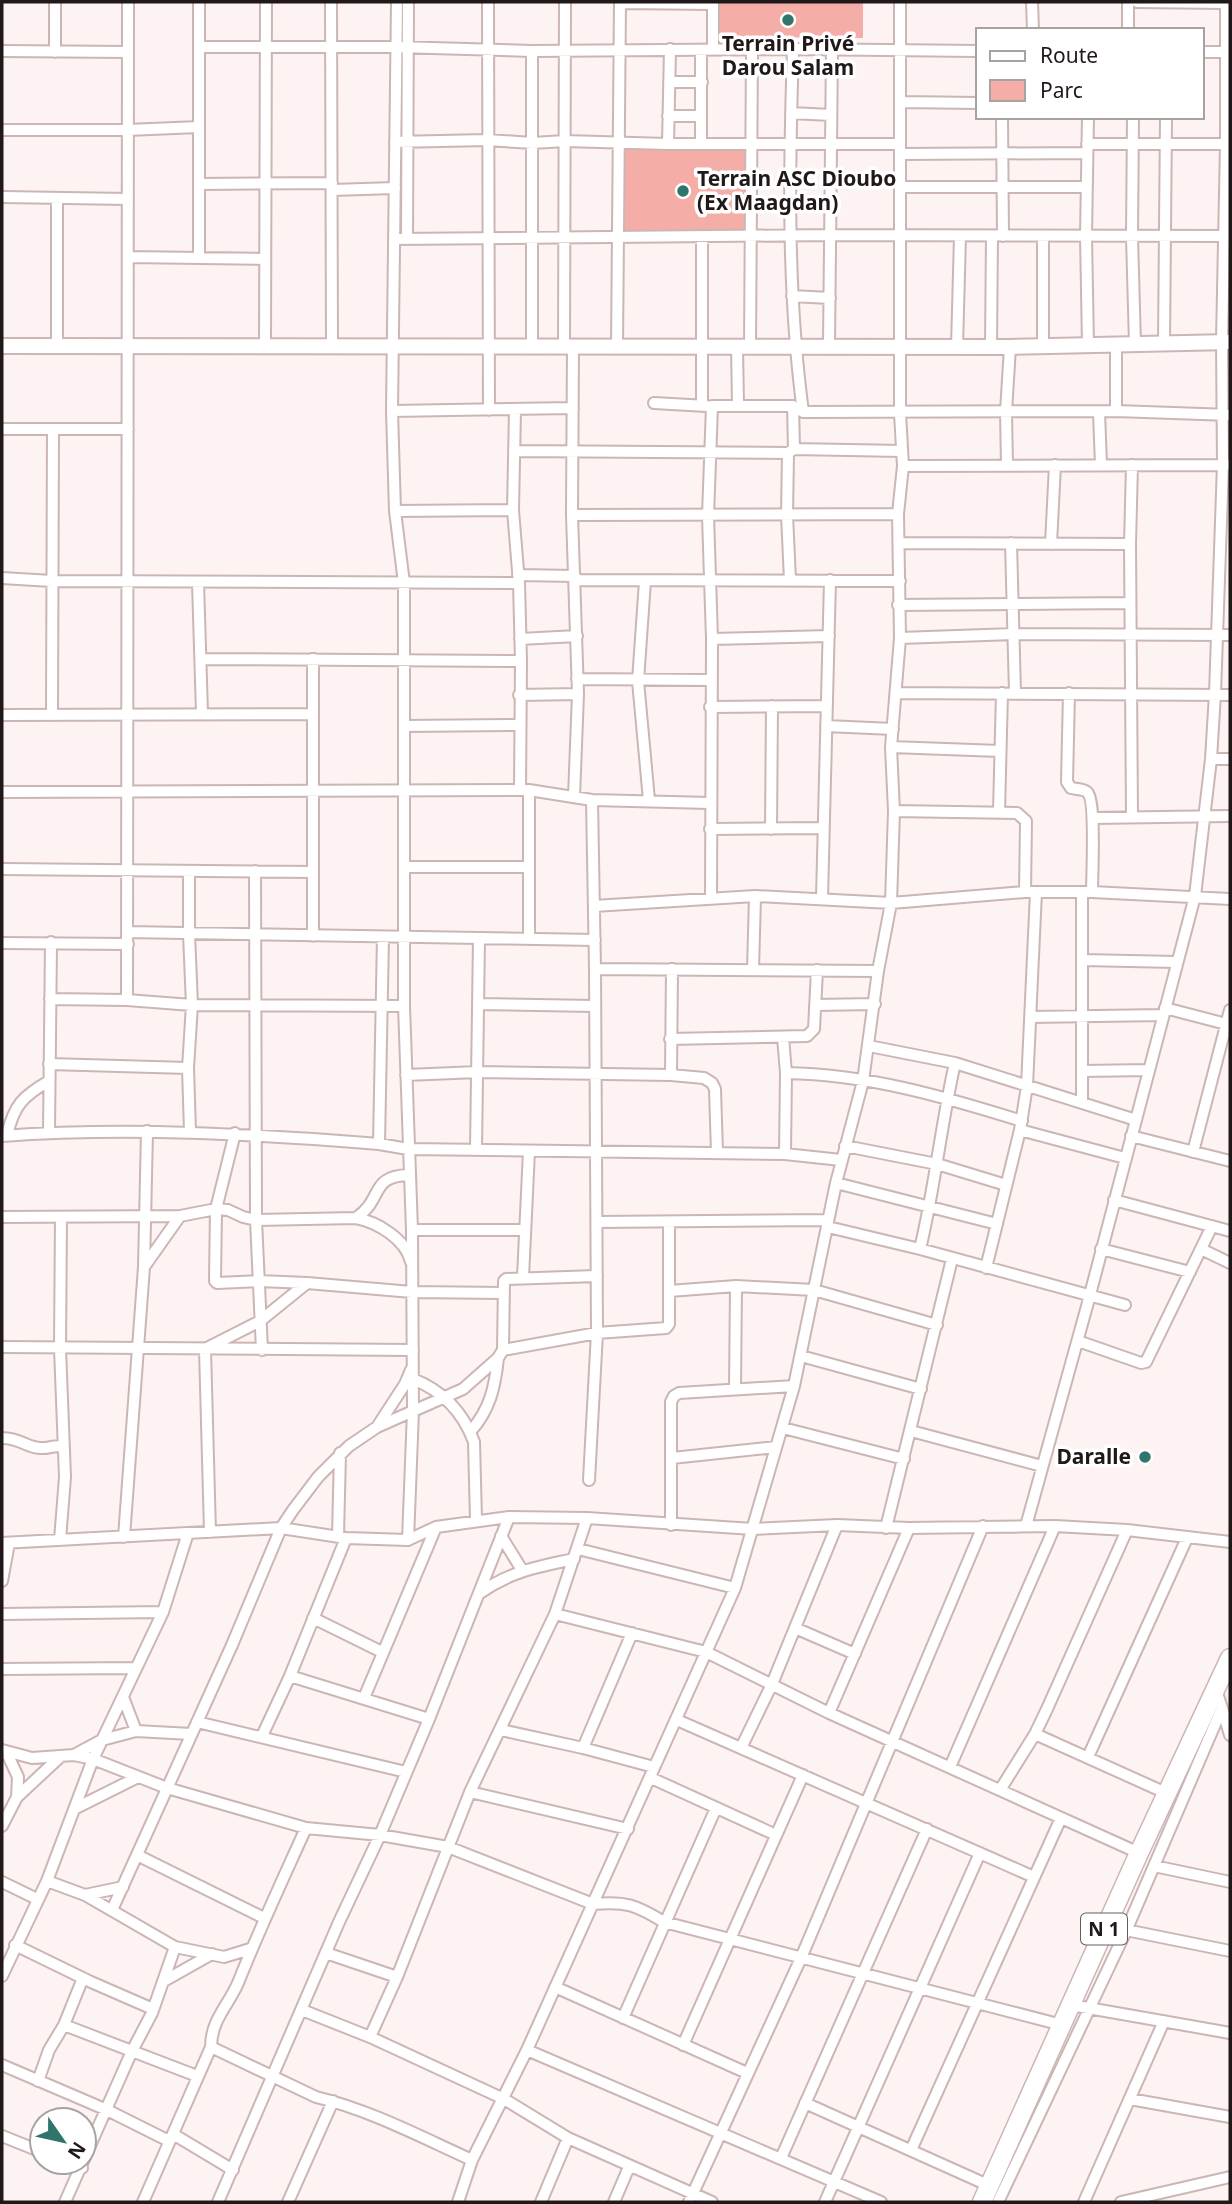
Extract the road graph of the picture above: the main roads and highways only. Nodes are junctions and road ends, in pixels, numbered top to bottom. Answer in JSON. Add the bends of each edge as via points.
{"nodes":[{"id":1,"x":1226,"y":341,"type":"edge"},
{"id":2,"x":2,"y":346,"type":"edge"},
{"id":3,"x":1230,"y":1658,"type":"edge"},
{"id":4,"x":990,"y":2197,"type":"edge"}],
"edges":[{"from":1,"to":2,"type":"main road","via":[[1010,347]]},
{"from":3,"to":4,"type":"highway","number":"N 1","via":[[1070,2005]]}]}
